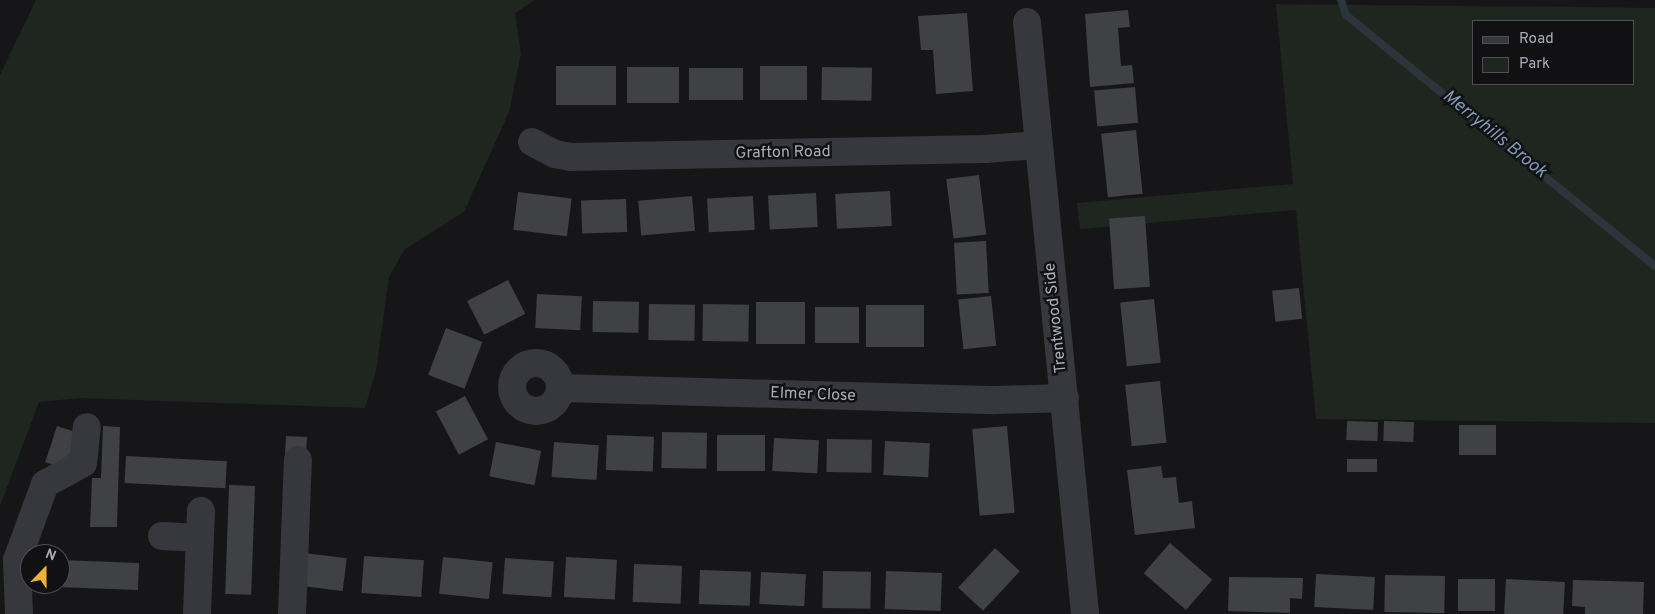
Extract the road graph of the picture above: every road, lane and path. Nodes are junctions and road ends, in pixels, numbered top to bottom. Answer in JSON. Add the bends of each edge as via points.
{"nodes":[{"id":1,"x":1027,"y":22,"type":"dead end"},
{"id":2,"x":532,"y":142,"type":"dead end"},
{"id":3,"x":1038,"y":145,"type":"junction"},
{"id":4,"x":561,"y":388,"type":"dead end"},
{"id":5,"x":1065,"y":398,"type":"junction"},
{"id":6,"x":87,"y":427,"type":"dead end"},
{"id":7,"x":298,"y":460,"type":"dead end"},
{"id":8,"x":201,"y":511,"type":"dead end"},
{"id":9,"x":162,"y":536,"type":"dead end"},
{"id":10,"x":200,"y":538,"type":"junction"},
{"id":11,"x":19,"y":614,"type":"edge"},
{"id":12,"x":197,"y":614,"type":"edge"},
{"id":13,"x":292,"y":614,"type":"edge"},
{"id":14,"x":1085,"y":614,"type":"edge"}],
"edges":[{"from":1,"to":3,"type":"street","name":"Trentwood Side"},
{"from":2,"to":3,"type":"street","name":"Grafton Road","via":[[550,152],[570,157],[985,149]]},
{"from":3,"to":5,"type":"street","name":"Trentwood Side"},
{"from":4,"to":5,"type":"street","name":"Elmer Close","via":[[996,400]]},
{"from":5,"to":14,"type":"street","name":"Trentwood Side"},
{"from":6,"to":11,"type":"street","via":[[83,463],[45,484],[20,551]]},
{"from":7,"to":13,"type":"street"},
{"from":8,"to":10,"type":"street"},
{"from":9,"to":10,"type":"street"},
{"from":10,"to":12,"type":"street"}]}
